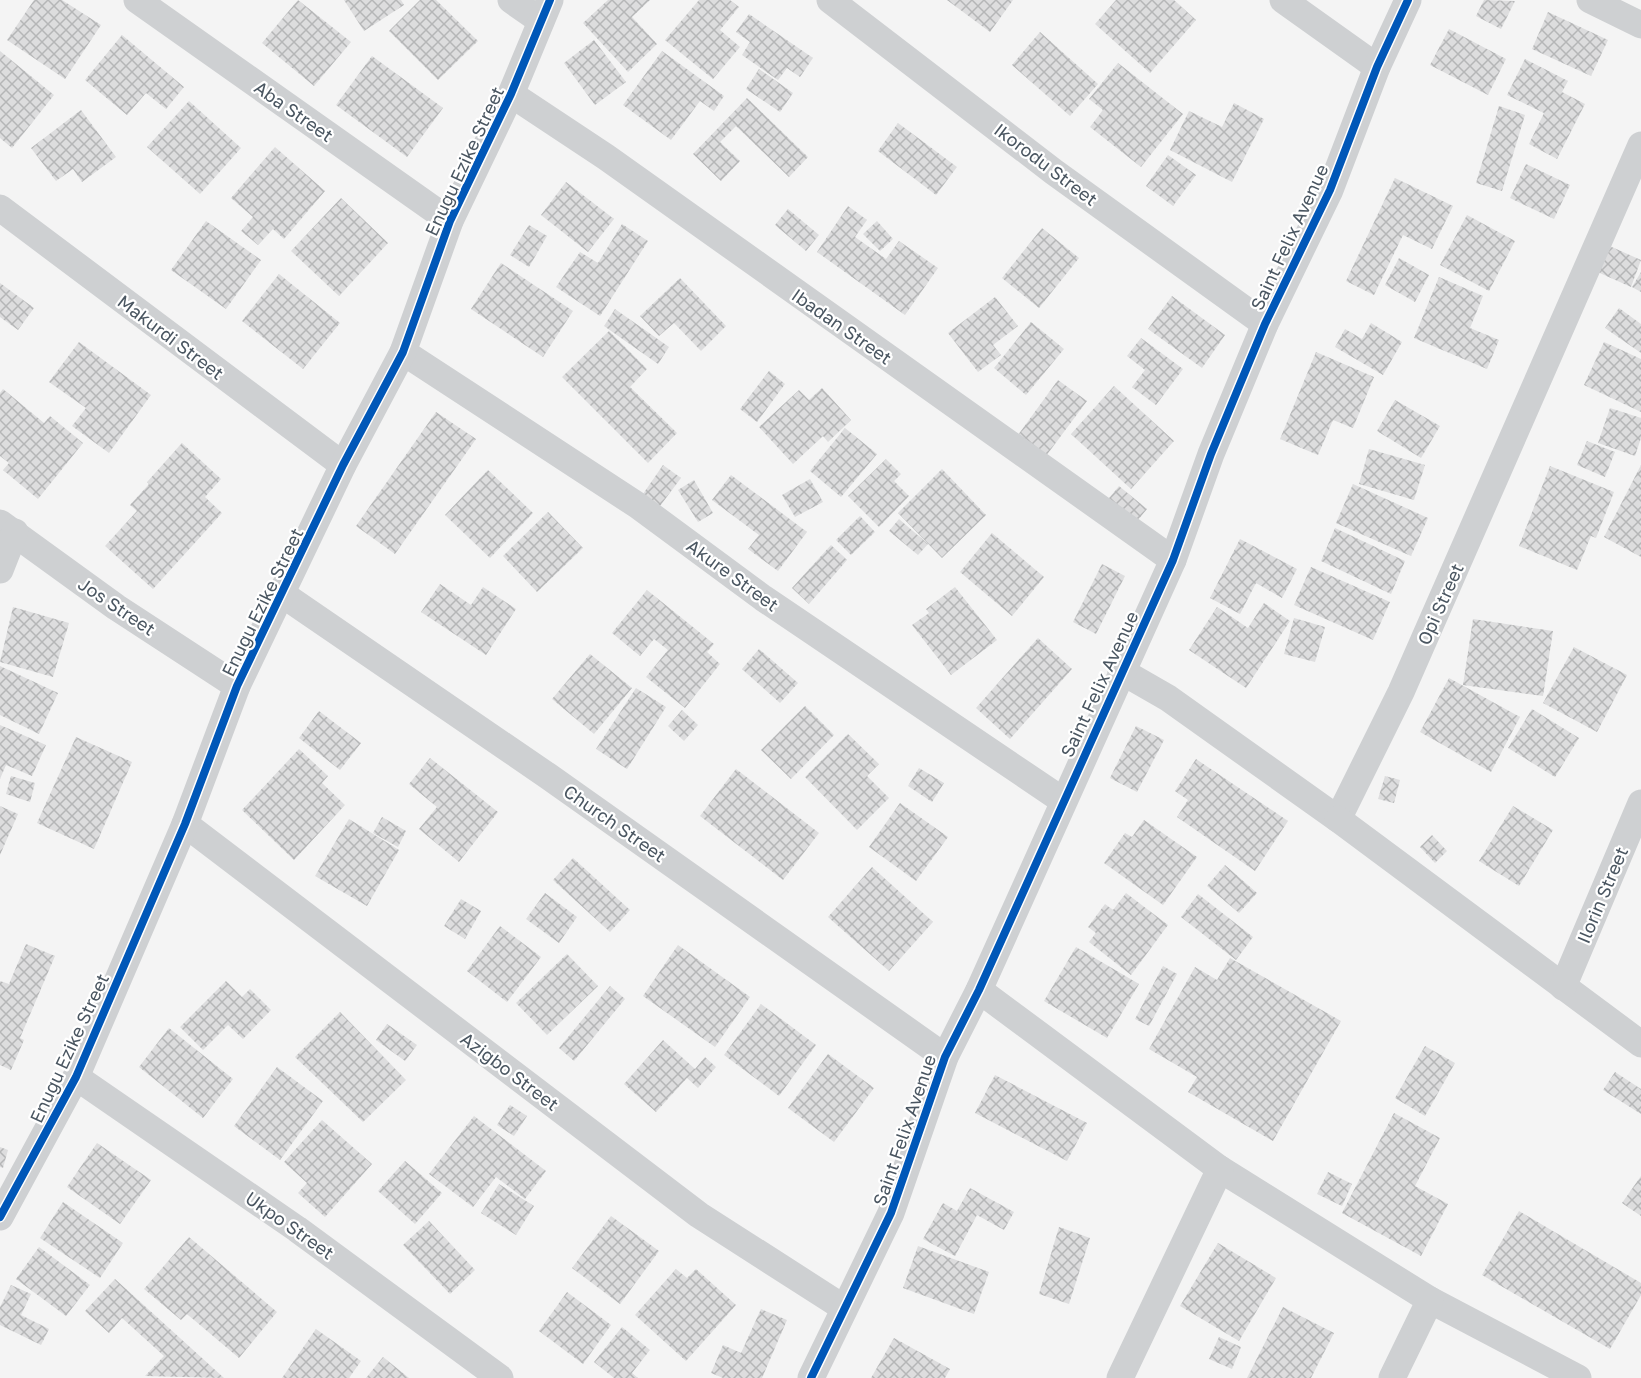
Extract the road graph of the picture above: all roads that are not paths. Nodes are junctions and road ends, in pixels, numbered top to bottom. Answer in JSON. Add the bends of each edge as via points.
{"nodes":[{"id":1,"x":138,"y":0,"type":"edge"},
{"id":2,"x":511,"y":0,"type":"edge"},
{"id":3,"x":830,"y":0,"type":"edge"},
{"id":4,"x":1283,"y":0,"type":"edge"},
{"id":5,"x":1408,"y":0,"type":"edge"},
{"id":6,"x":1590,"y":0,"type":"edge"},
{"id":7,"x":546,"y":11,"type":"edge"},
{"id":8,"x":1641,"y":25,"type":"edge"},
{"id":9,"x":1377,"y":68,"type":"junction"},
{"id":10,"x":511,"y":94,"type":"junction"},
{"id":11,"x":1641,"y":145,"type":"edge"},
{"id":12,"x":0,"y":208,"type":"edge"},
{"id":13,"x":450,"y":221,"type":"junction"},
{"id":14,"x":1265,"y":324,"type":"junction"},
{"id":15,"x":403,"y":352,"type":"junction"},
{"id":16,"x":343,"y":465,"type":"junction"},
{"id":17,"x":8,"y":528,"type":"edge"},
{"id":18,"x":1173,"y":560,"type":"junction"},
{"id":19,"x":0,"y":570,"type":"edge"},
{"id":20,"x":282,"y":594,"type":"junction"},
{"id":21,"x":1121,"y":670,"type":"junction"},
{"id":22,"x":237,"y":686,"type":"junction"},
{"id":23,"x":1062,"y":800,"type":"junction"},
{"id":24,"x":1641,"y":803,"type":"edge"},
{"id":25,"x":1338,"y":819,"type":"junction"},
{"id":26,"x":185,"y":824,"type":"junction"},
{"id":27,"x":1563,"y":987,"type":"junction"},
{"id":28,"x":979,"y":990,"type":"junction"},
{"id":29,"x":1641,"y":1044,"type":"edge"},
{"id":30,"x":945,"y":1056,"type":"junction"},
{"id":31,"x":76,"y":1077,"type":"junction"},
{"id":32,"x":1220,"y":1169,"type":"junction"},
{"id":33,"x":0,"y":1216,"type":"edge"},
{"id":34,"x":1430,"y":1300,"type":"junction"},
{"id":35,"x":844,"y":1308,"type":"junction"},
{"id":36,"x":500,"y":1378,"type":"edge"},
{"id":37,"x":811,"y":1378,"type":"edge"},
{"id":38,"x":1120,"y":1378,"type":"edge"},
{"id":39,"x":1392,"y":1378,"type":"edge"},
{"id":40,"x":1578,"y":1378,"type":"edge"}],
"edges":[{"from":1,"to":13,"type":"street","name":"Aba Street"},
{"from":2,"to":7,"type":"street"},
{"from":3,"to":14,"type":"street","name":"Ikorodu Street","via":[[1063,178]]},
{"from":4,"to":9,"type":"street"},
{"from":5,"to":9,"type":"street","name":"Saint Felix Avenue"},
{"from":6,"to":8,"type":"street"},
{"from":7,"to":10,"type":"street","name":"Enugu Ezike Street"},
{"from":9,"to":14,"type":"street","name":"Saint Felix Avenue","via":[[1330,190]]},
{"from":10,"to":13,"type":"street","name":"Enugu Ezike Street"},
{"from":10,"to":18,"type":"street","name":"Ibadan Street","via":[[606,157]]},
{"from":11,"to":25,"type":"street","name":"Opi Street","via":[[1401,692]]},
{"from":12,"to":16,"type":"street","name":"Makurdi Street"},
{"from":13,"to":15,"type":"street","name":"Enugu Ezike Street"},
{"from":14,"to":18,"type":"street","name":"Saint Felix Avenue","via":[[1211,454]]},
{"from":15,"to":16,"type":"street","name":"Enugu Ezike Street"},
{"from":15,"to":23,"type":"street","name":"Akure Street","via":[[637,505],[763,598]]},
{"from":16,"to":20,"type":"street","name":"Enugu Ezike Street"},
{"from":17,"to":19,"type":"street"},
{"from":17,"to":22,"type":"street","name":"Jos Street","via":[[116,607]]},
{"from":18,"to":21,"type":"street","name":"Saint Felix Avenue"},
{"from":20,"to":22,"type":"street","name":"Enugu Ezike Street"},
{"from":20,"to":30,"type":"street","name":"Church Street"},
{"from":21,"to":23,"type":"street","name":"Saint Felix Avenue"},
{"from":21,"to":25,"type":"street","via":[[1168,698]]},
{"from":22,"to":26,"type":"street","name":"Enugu Ezike Street"},
{"from":23,"to":28,"type":"street","name":"Saint Felix Avenue"},
{"from":24,"to":27,"type":"street","name":"Ilorin Street"},
{"from":25,"to":27,"type":"street"},
{"from":26,"to":31,"type":"street","name":"Enugu Ezike Street"},
{"from":26,"to":35,"type":"street","name":"Azigbo Street","via":[[699,1215]]},
{"from":27,"to":29,"type":"street"},
{"from":28,"to":30,"type":"street","name":"Saint Felix Avenue"},
{"from":28,"to":32,"type":"street"},
{"from":30,"to":35,"type":"street","name":"Saint Felix Avenue","via":[[891,1213]]},
{"from":31,"to":33,"type":"street","name":"Enugu Ezike Street"},
{"from":31,"to":36,"type":"street","name":"Ukpo Street","via":[[297,1229]]},
{"from":32,"to":34,"type":"street"},
{"from":32,"to":38,"type":"street"},
{"from":34,"to":39,"type":"street"},
{"from":34,"to":40,"type":"street"},
{"from":35,"to":37,"type":"street","name":"Saint Felix Avenue"}]}
